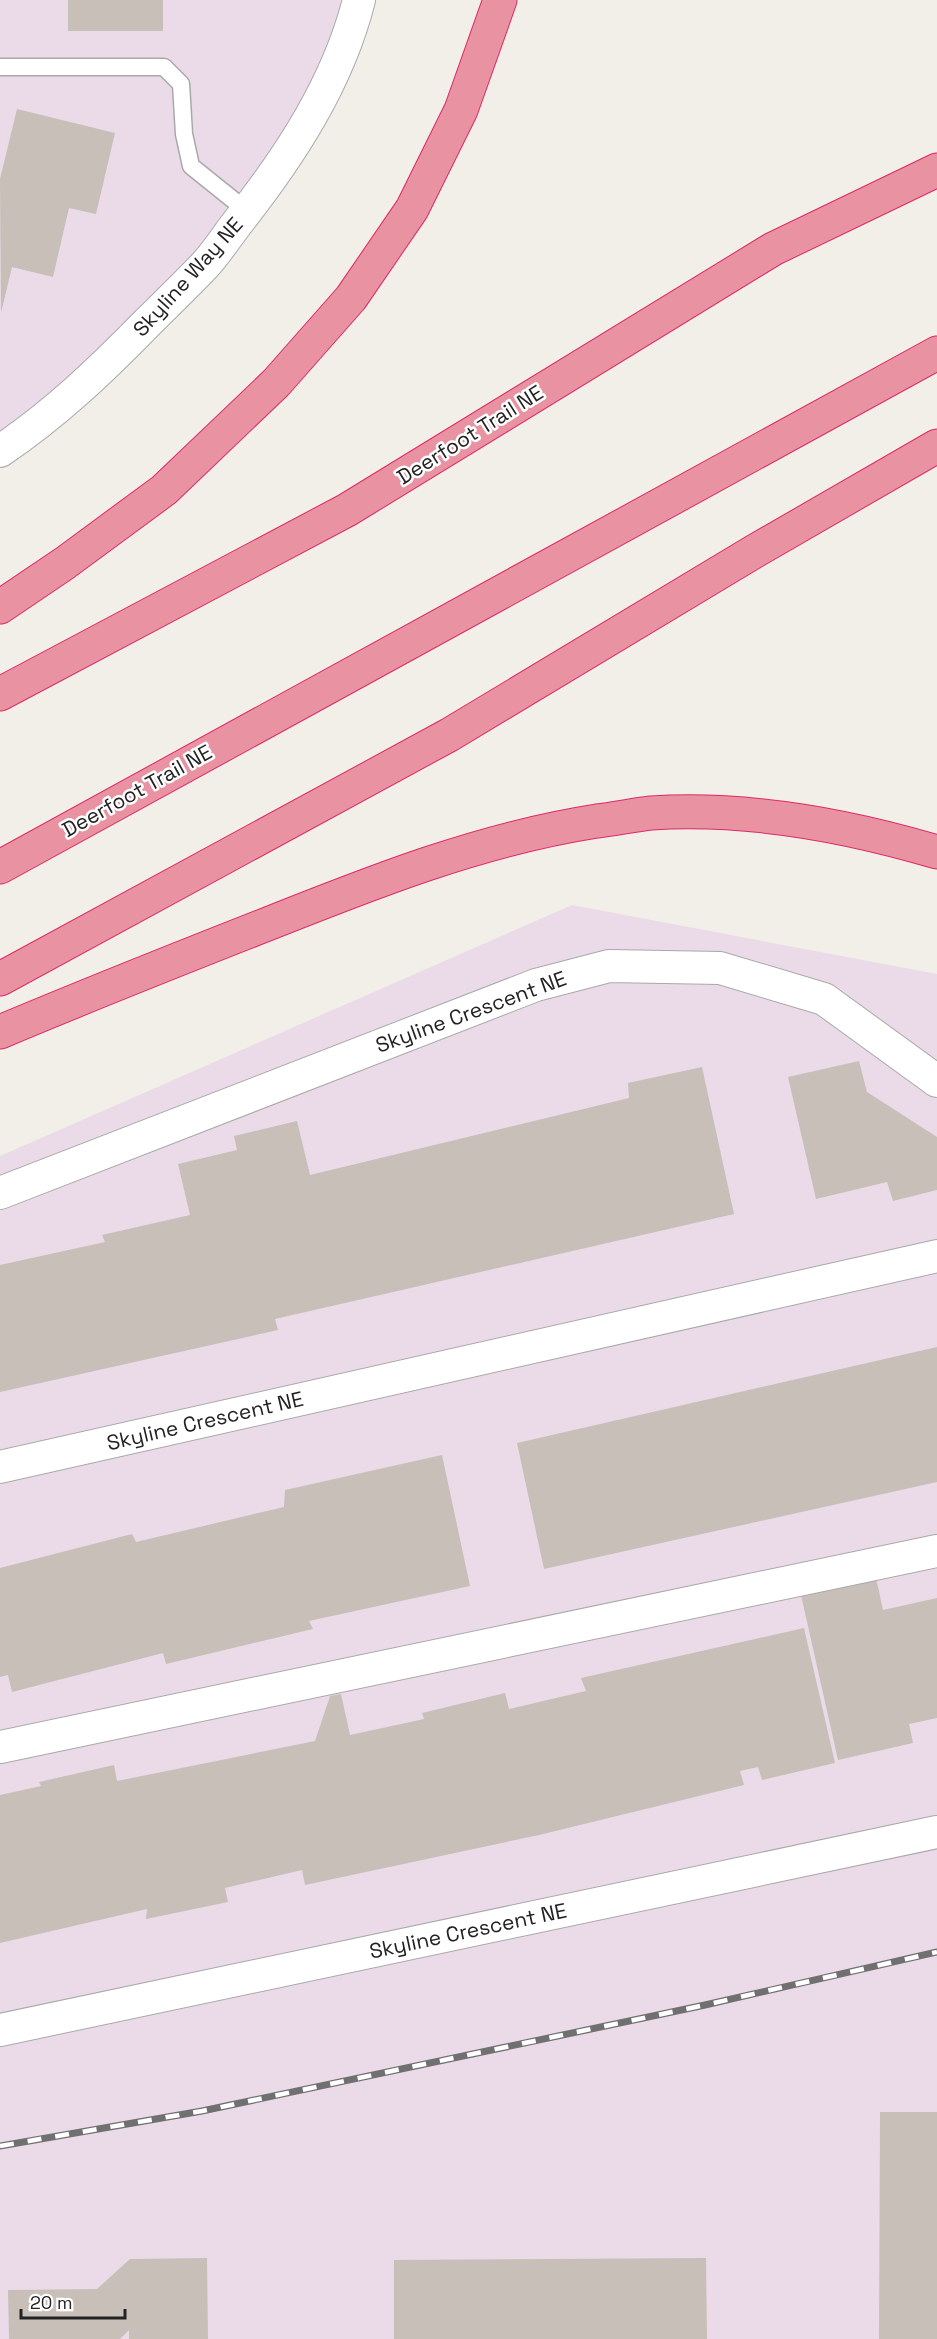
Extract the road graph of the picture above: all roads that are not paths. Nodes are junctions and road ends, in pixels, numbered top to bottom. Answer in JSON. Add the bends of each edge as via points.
{"nodes":[{"id":1,"x":359,"y":0,"type":"edge"},
{"id":2,"x":500,"y":0,"type":"edge"},
{"id":3,"x":0,"y":67,"type":"edge"},
{"id":4,"x":937,"y":170,"type":"edge"},
{"id":5,"x":247,"y":211,"type":"junction"},
{"id":6,"x":937,"y":353,"type":"edge"},
{"id":7,"x":937,"y":446,"type":"edge"},
{"id":8,"x":0,"y":451,"type":"edge"},
{"id":9,"x":0,"y":607,"type":"edge"},
{"id":10,"x":0,"y":694,"type":"edge"},
{"id":11,"x":937,"y":852,"type":"edge"},
{"id":12,"x":0,"y":867,"type":"edge"},
{"id":13,"x":0,"y":979,"type":"edge"},
{"id":14,"x":0,"y":1032,"type":"edge"},
{"id":15,"x":937,"y":1081,"type":"edge"},
{"id":16,"x":0,"y":1193,"type":"edge"},
{"id":17,"x":937,"y":1256,"type":"edge"},
{"id":18,"x":0,"y":1467,"type":"edge"},
{"id":19,"x":937,"y":1551,"type":"edge"},
{"id":20,"x":0,"y":1747,"type":"edge"},
{"id":21,"x":937,"y":1832,"type":"edge"},
{"id":22,"x":0,"y":2030,"type":"edge"}],
"edges":[{"from":1,"to":5,"type":"street","name":"Skyline Way NE","via":[[353,24],[306,127]]},
{"from":2,"to":9,"type":"highway","via":[[461,110],[412,209],[351,298],[276,383],[164,490]]},
{"from":3,"to":5,"type":"lane","via":[[164,67],[181,84],[184,134],[191,166]]},
{"from":4,"to":10,"type":"highway","name":"Deerfoot Trail NE","via":[[772,249],[347,510]]},
{"from":5,"to":8,"type":"street","name":"Skyline Way NE","via":[[206,263],[112,358],[27,434]]},
{"from":6,"to":12,"type":"highway","name":"Deerfoot Trail NE"},
{"from":7,"to":13,"type":"highway","via":[[755,550],[449,735]]},
{"from":11,"to":14,"type":"highway","via":[[794,820],[723,814],[650,813],[551,828],[480,846],[342,894]]},
{"from":15,"to":16,"type":"street","name":"Skyline Crescent NE","via":[[824,999],[720,968],[609,966],[536,985]]},
{"from":17,"to":18,"type":"street","name":"Skyline Crescent NE"},
{"from":19,"to":20,"type":"street"},
{"from":21,"to":22,"type":"street","name":"Skyline Crescent NE"}]}
